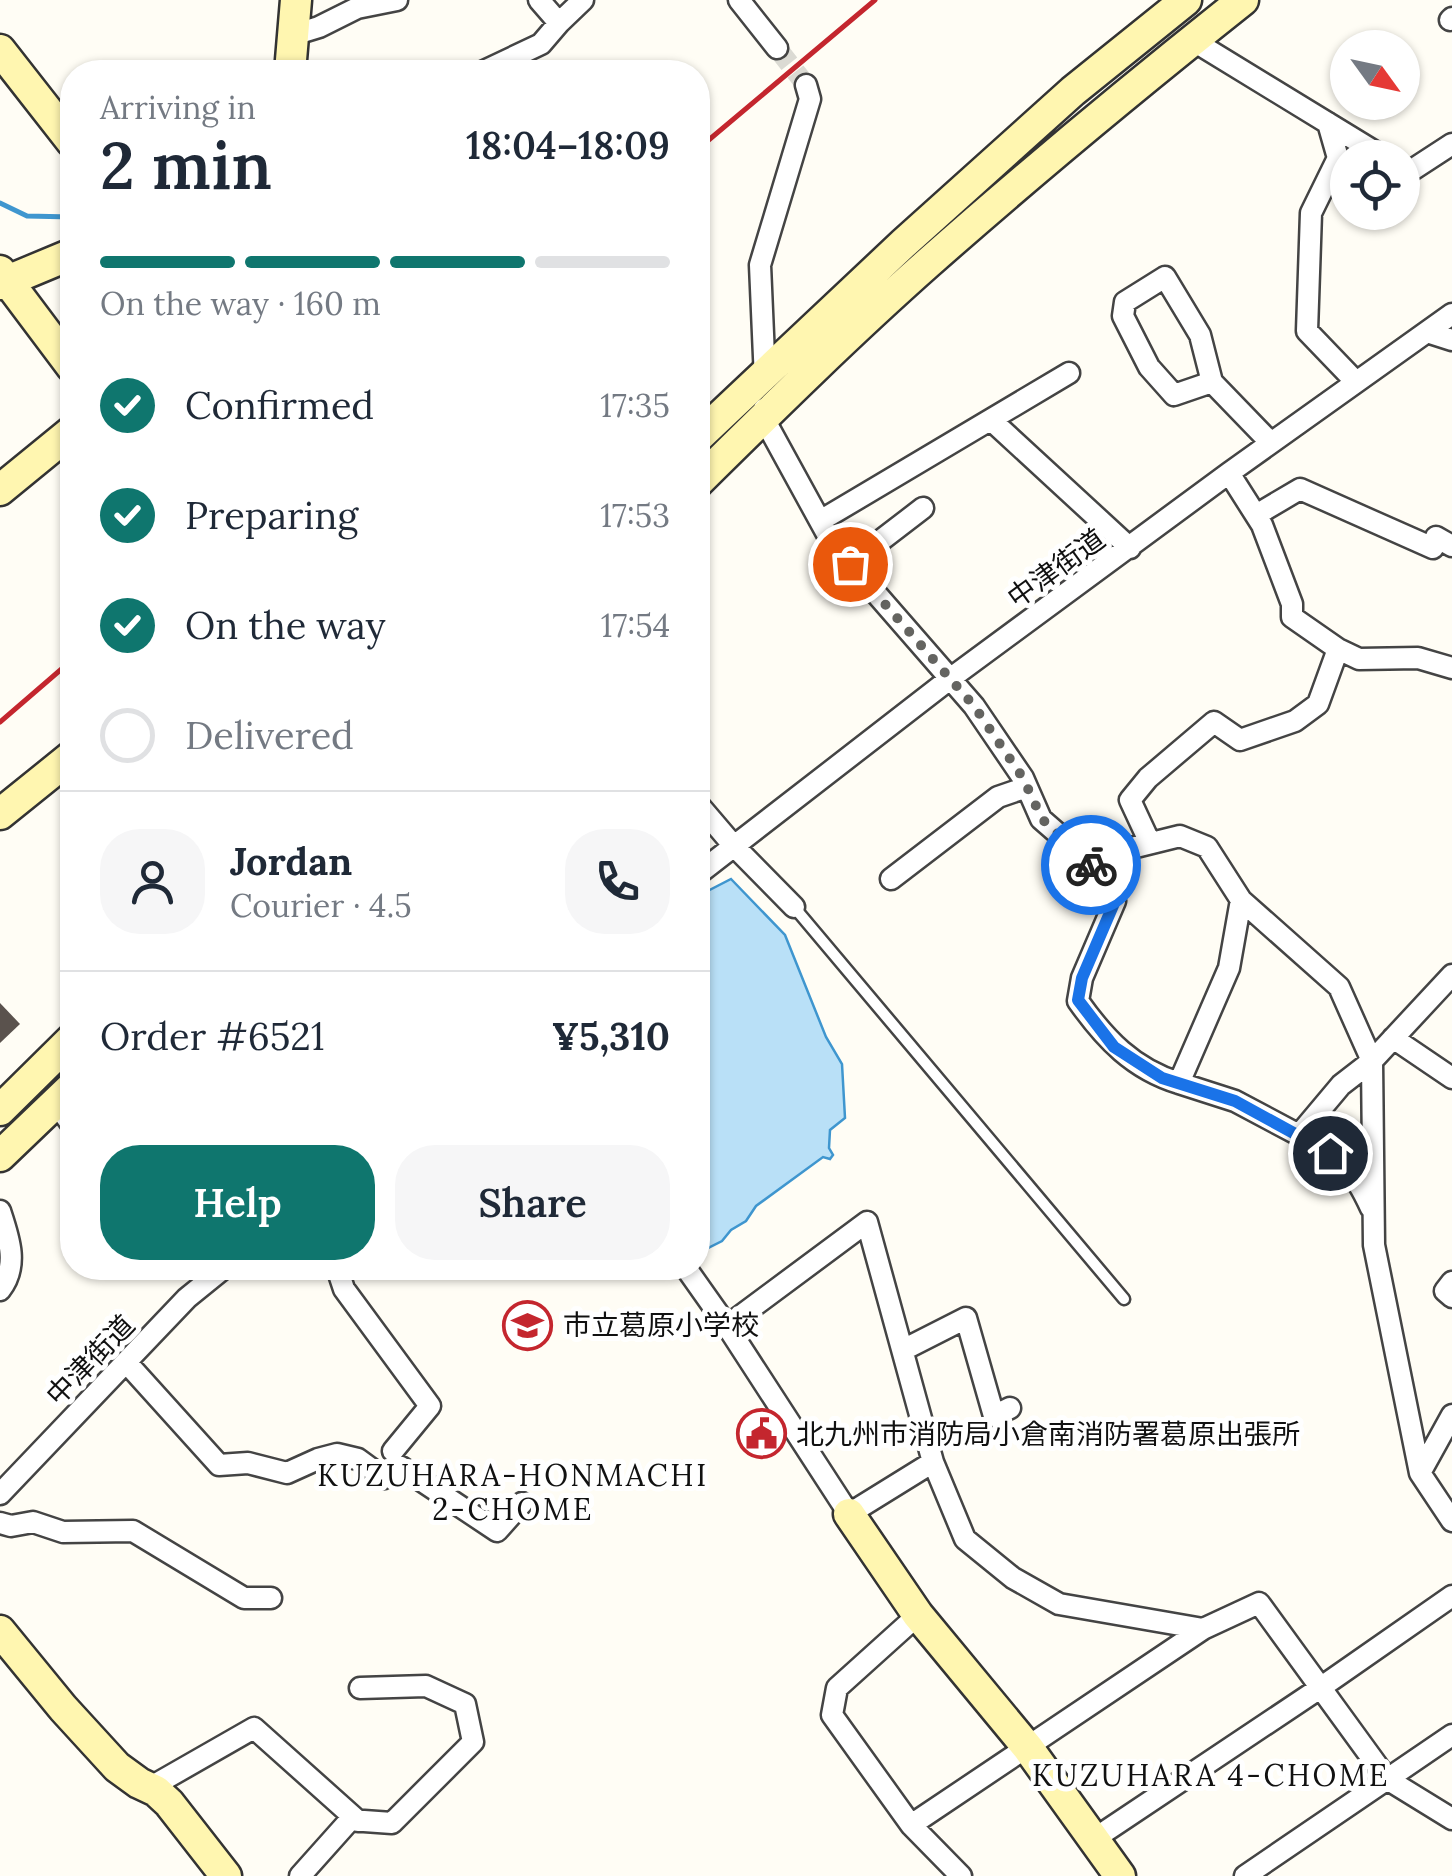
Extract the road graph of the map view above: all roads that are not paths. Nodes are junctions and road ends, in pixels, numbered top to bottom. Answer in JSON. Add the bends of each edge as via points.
{"nodes":[{"id":1,"x":296,"y":0,"type":"edge"},
{"id":2,"x":397,"y":0,"type":"edge"},
{"id":3,"x":539,"y":0,"type":"edge"},
{"id":4,"x":582,"y":0,"type":"edge"},
{"id":5,"x":739,"y":0,"type":"edge"},
{"id":6,"x":1186,"y":0,"type":"edge"},
{"id":7,"x":1243,"y":0,"type":"edge"},
{"id":8,"x":559,"y":24,"type":"junction"},
{"id":9,"x":293,"y":36,"type":"junction"},
{"id":10,"x":1192,"y":40,"type":"junction"},
{"id":11,"x":777,"y":48,"type":"tunnel mouth"},
{"id":12,"x":0,"y":50,"type":"edge"},
{"id":13,"x":291,"y":60,"type":"edge"},
{"id":14,"x":508,"y":60,"type":"edge"},
{"id":15,"x":806,"y":86,"type":"dead end"},
{"id":16,"x":1328,"y":123,"type":"junction"},
{"id":17,"x":60,"y":127,"type":"edge"},
{"id":18,"x":1356,"y":140,"type":"edge"},
{"id":19,"x":1452,"y":144,"type":"edge"},
{"id":20,"x":1420,"y":165,"type":"edge"},
{"id":21,"x":60,"y":258,"type":"edge"},
{"id":22,"x":2,"y":278,"type":"edge"},
{"id":23,"x":1452,"y":314,"type":"edge"},
{"id":24,"x":1427,"y":332,"type":"junction"},
{"id":25,"x":1452,"y":340,"type":"edge"},
{"id":26,"x":60,"y":352,"type":"edge"},
{"id":27,"x":765,"y":371,"type":"junction"},
{"id":28,"x":1069,"y":373,"type":"dead end"},
{"id":29,"x":1212,"y":382,"type":"junction"},
{"id":30,"x":1356,"y":382,"type":"junction"},
{"id":31,"x":763,"y":417,"type":"junction"},
{"id":32,"x":991,"y":420,"type":"junction"},
{"id":33,"x":710,"y":425,"type":"edge"},
{"id":34,"x":60,"y":441,"type":"edge"},
{"id":35,"x":1271,"y":443,"type":"junction"},
{"id":36,"x":710,"y":470,"type":"edge"},
{"id":37,"x":1229,"y":473,"type":"junction"},
{"id":38,"x":0,"y":490,"type":"edge"},
{"id":39,"x":923,"y":508,"type":"dead end"},
{"id":40,"x":1256,"y":515,"type":"junction"},
{"id":41,"x":820,"y":522,"type":"junction"},
{"id":42,"x":1452,"y":546,"type":"edge"},
{"id":43,"x":1130,"y":548,"type":"junction"},
{"id":44,"x":850,"y":564,"type":"junction"},
{"id":45,"x":1338,"y":648,"type":"junction"},
{"id":46,"x":1452,"y":668,"type":"edge"},
{"id":47,"x":951,"y":678,"type":"junction"},
{"id":48,"x":60,"y":766,"type":"edge"},
{"id":49,"x":1027,"y":787,"type":"junction"},
{"id":50,"x":0,"y":814,"type":"edge"},
{"id":51,"x":710,"y":818,"type":"edge"},
{"id":52,"x":1150,"y":843,"type":"junction"},
{"id":53,"x":733,"y":845,"type":"junction"},
{"id":54,"x":1087,"y":859,"type":"junction"},
{"id":55,"x":710,"y":864,"type":"edge"},
{"id":56,"x":890,"y":878,"type":"dead end"},
{"id":57,"x":1241,"y":900,"type":"junction"},
{"id":58,"x":794,"y":907,"type":"joint"},
{"id":59,"x":1452,"y":975,"type":"edge"},
{"id":60,"x":1393,"y":1038,"type":"junction"},
{"id":61,"x":60,"y":1050,"type":"edge"},
{"id":62,"x":1372,"y":1060,"type":"junction"},
{"id":63,"x":1452,"y":1078,"type":"edge"},
{"id":64,"x":1179,"y":1083,"type":"junction"},
{"id":65,"x":2,"y":1104,"type":"edge"},
{"id":66,"x":60,"y":1109,"type":"edge"},
{"id":67,"x":30,"y":1128,"type":"junction"},
{"id":68,"x":1299,"y":1135,"type":"junction"},
{"id":69,"x":0,"y":1156,"type":"edge"},
{"id":70,"x":0,"y":1212,"type":"edge"},
{"id":71,"x":1374,"y":1214,"type":"junction"},
{"id":72,"x":209,"y":1280,"type":"edge"},
{"id":73,"x":341,"y":1280,"type":"edge"},
{"id":74,"x":694,"y":1280,"type":"edge"},
{"id":75,"x":1452,"y":1282,"type":"edge"},
{"id":76,"x":0,"y":1290,"type":"edge"},
{"id":77,"x":1452,"y":1298,"type":"edge"},
{"id":78,"x":1124,"y":1299,"type":"dead end"},
{"id":79,"x":727,"y":1326,"type":"junction"},
{"id":80,"x":903,"y":1350,"type":"junction"},
{"id":81,"x":126,"y":1362,"type":"junction"},
{"id":82,"x":1010,"y":1408,"type":"dead end"},
{"id":83,"x":1452,"y":1415,"type":"edge"},
{"id":84,"x":393,"y":1451,"type":"dead end"},
{"id":85,"x":933,"y":1462,"type":"junction"},
{"id":86,"x":1420,"y":1472,"type":"junction"},
{"id":87,"x":0,"y":1494,"type":"edge"},
{"id":88,"x":522,"y":1503,"type":"dead end"},
{"id":89,"x":849,"y":1514,"type":"junction"},
{"id":90,"x":1452,"y":1521,"type":"edge"},
{"id":91,"x":0,"y":1523,"type":"edge"},
{"id":92,"x":1452,"y":1596,"type":"edge"},
{"id":93,"x":271,"y":1598,"type":"dead end"},
{"id":94,"x":918,"y":1615,"type":"junction"},
{"id":95,"x":1204,"y":1629,"type":"junction"},
{"id":96,"x":0,"y":1631,"type":"edge"},
{"id":97,"x":360,"y":1688,"type":"dead end"},
{"id":98,"x":1320,"y":1688,"type":"junction"},
{"id":99,"x":1452,"y":1735,"type":"edge"},
{"id":100,"x":1028,"y":1748,"type":"junction"},
{"id":101,"x":1387,"y":1779,"type":"junction"},
{"id":102,"x":149,"y":1788,"type":"junction"},
{"id":103,"x":1452,"y":1819,"type":"edge"},
{"id":104,"x":358,"y":1821,"type":"junction"},
{"id":105,"x":910,"y":1825,"type":"junction"},
{"id":106,"x":1094,"y":1839,"type":"junction"},
{"id":107,"x":1250,"y":1875,"type":"edge"},
{"id":108,"x":226,"y":1876,"type":"edge"},
{"id":109,"x":300,"y":1876,"type":"edge"},
{"id":110,"x":962,"y":1876,"type":"edge"},
{"id":111,"x":1120,"y":1876,"type":"edge"}],
"edges":[{"from":1,"to":9,"type":"street"},
{"from":2,"to":9,"type":"street","via":[[357,8]]},
{"from":3,"to":8,"type":"street"},
{"from":4,"to":8,"type":"street"},
{"from":5,"to":11,"type":"street"},
{"from":6,"to":27,"type":"street","via":[[1059,103]]},
{"from":7,"to":10,"type":"street"},
{"from":8,"to":14,"type":"street","via":[[542,44]]},
{"from":9,"to":13,"type":"street"},
{"from":10,"to":16,"type":"street"},
{"from":10,"to":31,"type":"street","via":[[925,265]]},
{"from":12,"to":17,"type":"street"},
{"from":15,"to":27,"type":"street","via":[[810,100],[760,264]]},
{"from":16,"to":18,"type":"street"},
{"from":16,"to":30,"type":"street","via":[[1338,158],[1310,213],[1307,331]]},
{"from":19,"to":20,"type":"street"},
{"from":21,"to":22,"type":"street"},
{"from":22,"to":26,"type":"street"},
{"from":23,"to":24,"type":"street","name":"中津街道"},
{"from":24,"to":25,"type":"street"},
{"from":24,"to":30,"type":"street","name":"中津街道"},
{"from":27,"to":31,"type":"street"},
{"from":27,"to":33,"type":"street"},
{"from":28,"to":32,"type":"street"},
{"from":29,"to":29,"type":"street","via":[[1174,394],[1149,366],[1123,316],[1126,302],[1165,277],[1200,334]]},
{"from":29,"to":35,"type":"street"},
{"from":30,"to":35,"type":"street","name":"中津街道"},
{"from":31,"to":36,"type":"street"},
{"from":31,"to":41,"type":"street"},
{"from":32,"to":41,"type":"street"},
{"from":32,"to":43,"type":"street"},
{"from":34,"to":38,"type":"street"},
{"from":35,"to":37,"type":"street","name":"中津街道"},
{"from":37,"to":40,"type":"street"},
{"from":37,"to":43,"type":"street","name":"中津街道"},
{"from":39,"to":44,"type":"street"},
{"from":40,"to":42,"type":"street","via":[[1300,489],[1433,548],[1436,537]]},
{"from":40,"to":45,"type":"street","via":[[1292,618]]},
{"from":41,"to":44,"type":"street"},
{"from":43,"to":47,"type":"street","name":"中津街道"},
{"from":44,"to":47,"type":"street"},
{"from":45,"to":46,"type":"street","via":[[1359,659],[1418,658]]},
{"from":45,"to":52,"type":"street","via":[[1318,704],[1295,721],[1240,740],[1214,722],[1148,778],[1130,800]]},
{"from":47,"to":49,"type":"street"},
{"from":47,"to":53,"type":"street","name":"中津街道"},
{"from":48,"to":50,"type":"street"},
{"from":49,"to":54,"type":"street","via":[[1042,819]]},
{"from":49,"to":56,"type":"street","via":[[998,797]]},
{"from":51,"to":53,"type":"street"},
{"from":52,"to":54,"type":"street"},
{"from":52,"to":57,"type":"street","via":[[1180,836],[1207,847]]},
{"from":53,"to":55,"type":"street","name":"中津街道"},
{"from":53,"to":58,"type":"street"},
{"from":54,"to":64,"type":"street","via":[[1115,901],[1078,1000],[1114,1047]]},
{"from":57,"to":62,"type":"street","via":[[1339,987]]},
{"from":57,"to":64,"type":"street","via":[[1229,968]]},
{"from":58,"to":78,"type":"lane"},
{"from":59,"to":60,"type":"street"},
{"from":60,"to":62,"type":"street"},
{"from":60,"to":63,"type":"street"},
{"from":61,"to":65,"type":"street"},
{"from":62,"to":68,"type":"street"},
{"from":62,"to":71,"type":"street"},
{"from":64,"to":68,"type":"street","via":[[1235,1101]]},
{"from":65,"to":67,"type":"street"},
{"from":66,"to":67,"type":"street"},
{"from":67,"to":69,"type":"street"},
{"from":68,"to":71,"type":"street","via":[[1347,1166]]},
{"from":70,"to":76,"type":"street","via":[[12,1247]]},
{"from":71,"to":86,"type":"street","via":[[1374,1245]]},
{"from":72,"to":81,"type":"street","name":"中津街道"},
{"from":73,"to":84,"type":"street","via":[[430,1406]]},
{"from":74,"to":79,"type":"street"},
{"from":75,"to":77,"type":"street","via":[[1445,1291]]},
{"from":79,"to":80,"type":"street","via":[[868,1222]]},
{"from":79,"to":89,"type":"street"},
{"from":80,"to":82,"type":"street","via":[[966,1318],[994,1416]]},
{"from":80,"to":85,"type":"street"},
{"from":81,"to":87,"type":"street","name":"中津街道"},
{"from":81,"to":88,"type":"street","via":[[219,1464],[287,1473],[337,1454],[358,1459],[384,1478],[400,1467],[497,1531]]},
{"from":83,"to":86,"type":"street"},
{"from":85,"to":89,"type":"street"},
{"from":85,"to":95,"type":"street","via":[[965,1539],[1013,1578],[1060,1604]]},
{"from":86,"to":90,"type":"street"},
{"from":89,"to":94,"type":"street"},
{"from":91,"to":93,"type":"street","via":[[32,1522],[63,1532],[132,1531],[244,1598]]},
{"from":92,"to":98,"type":"street"},
{"from":94,"to":100,"type":"street"},
{"from":94,"to":105,"type":"street","via":[[837,1688],[832,1715]]},
{"from":95,"to":98,"type":"street","via":[[1259,1602]]},
{"from":95,"to":100,"type":"street"},
{"from":96,"to":102,"type":"street","via":[[117,1767]]},
{"from":97,"to":104,"type":"street","via":[[426,1686],[466,1704],[473,1742],[392,1823]]},
{"from":98,"to":101,"type":"street"},
{"from":98,"to":106,"type":"street"},
{"from":99,"to":101,"type":"street"},
{"from":100,"to":105,"type":"street"},
{"from":100,"to":106,"type":"street"},
{"from":101,"to":103,"type":"street"},
{"from":101,"to":107,"type":"street"},
{"from":102,"to":104,"type":"street","via":[[254,1728]]},
{"from":102,"to":108,"type":"street"},
{"from":104,"to":109,"type":"street","via":[[350,1820]]},
{"from":105,"to":110,"type":"street"},
{"from":106,"to":111,"type":"street"}]}
